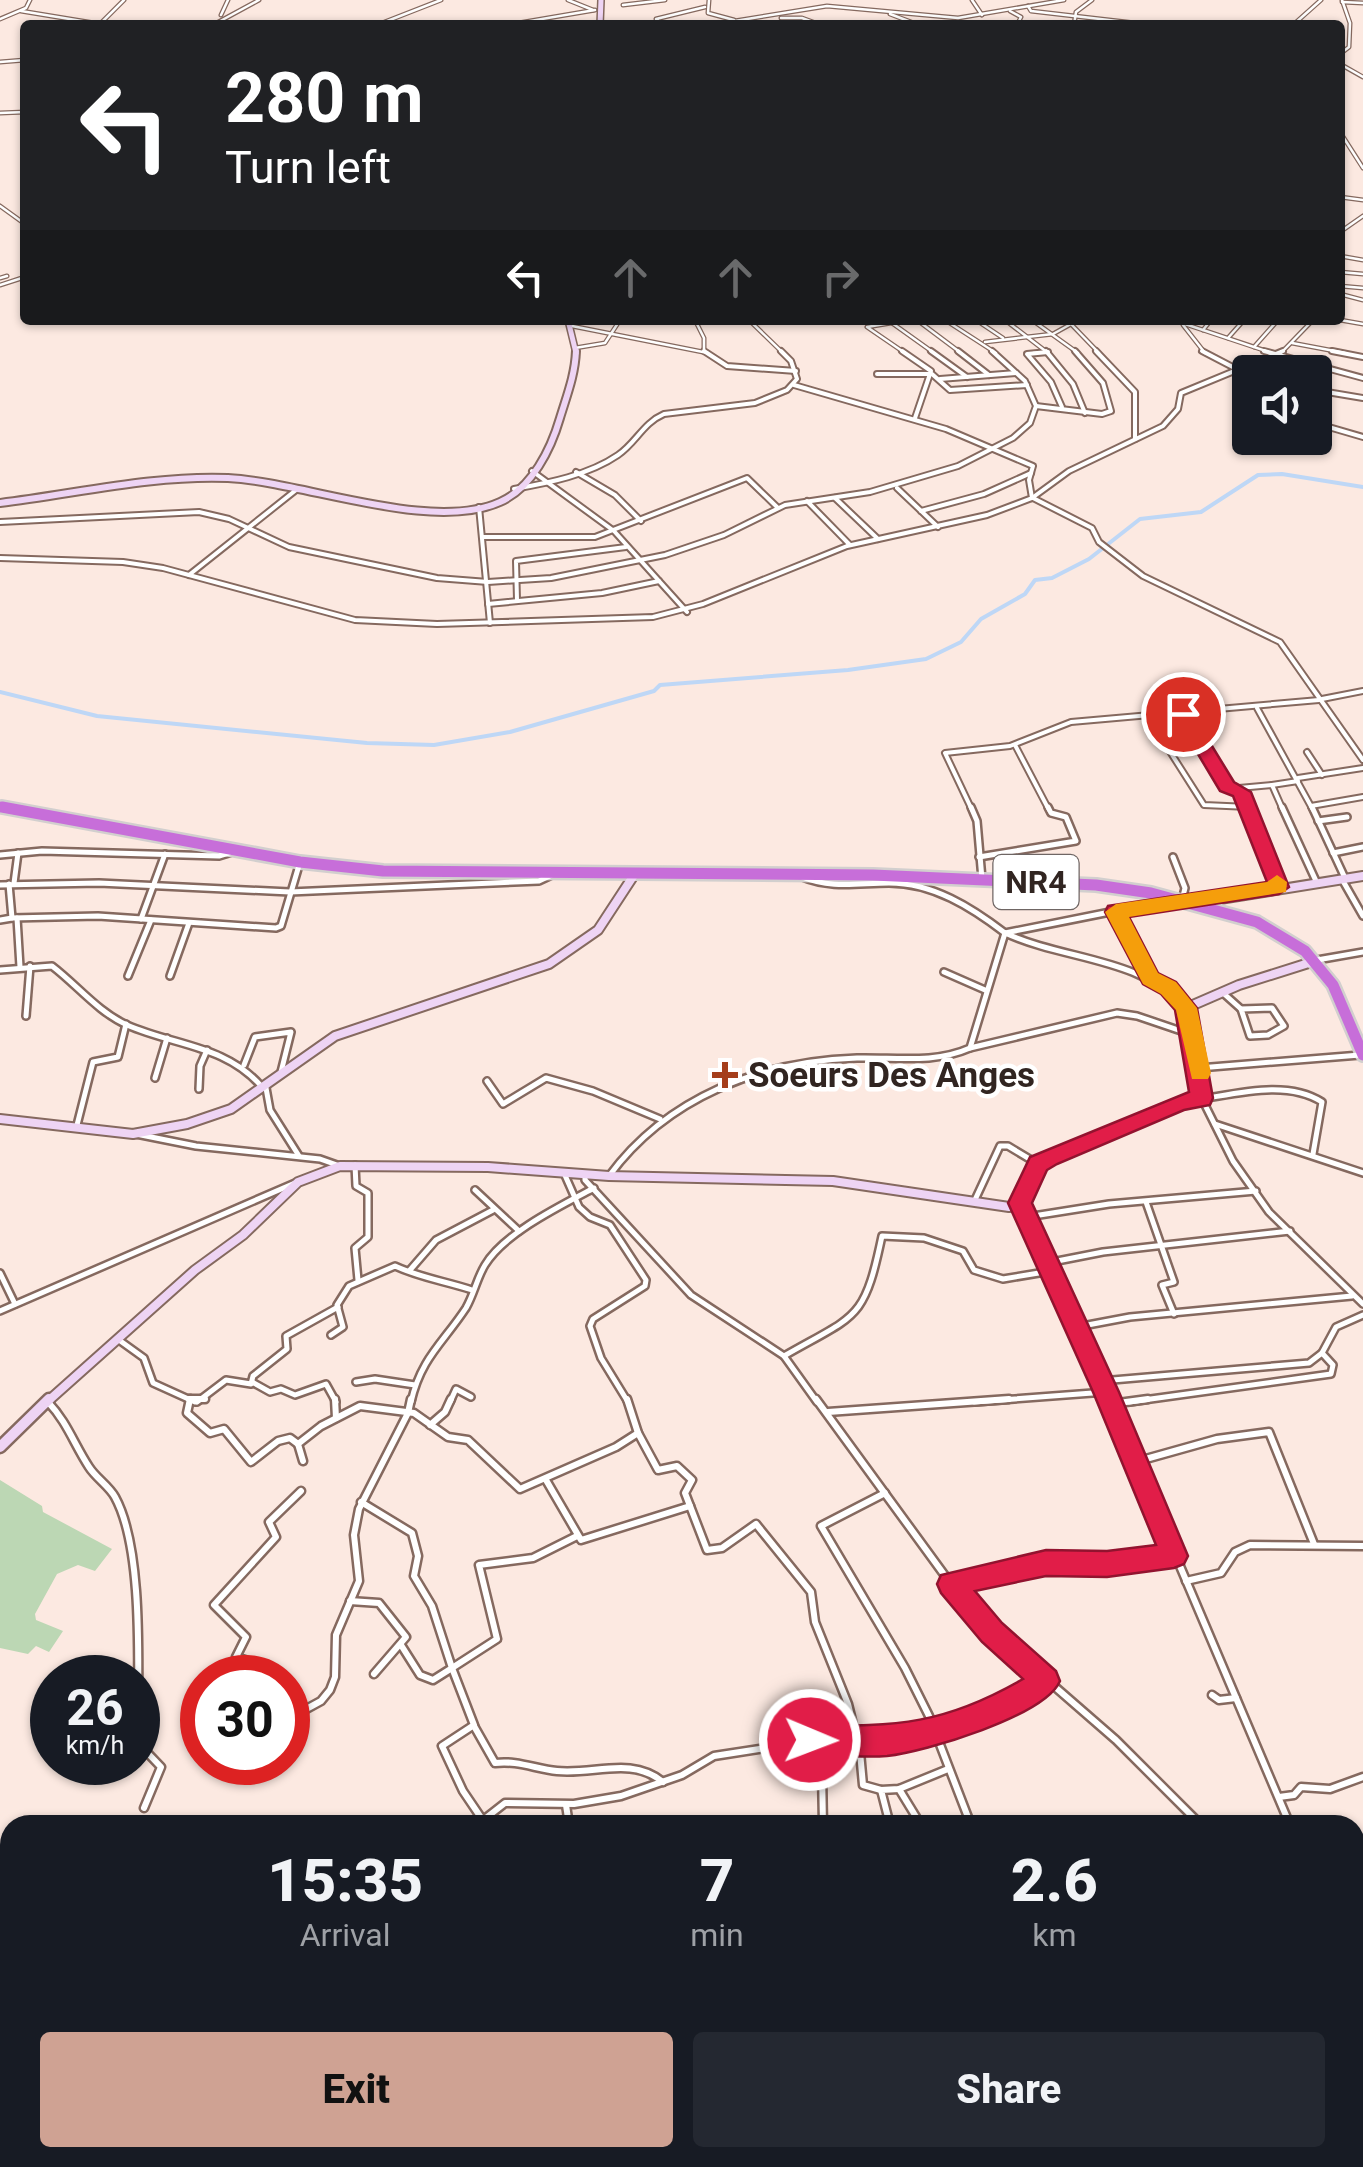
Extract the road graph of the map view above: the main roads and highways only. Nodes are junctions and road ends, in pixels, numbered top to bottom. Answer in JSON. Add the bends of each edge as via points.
{"nodes":[{"id":1,"x":0,"y":807,"type":"edge"},
{"id":2,"x":1363,"y":1055,"type":"edge"}],
"edges":[{"from":1,"to":2,"type":"highway","number":"NR4","via":[[383,871],[982,878],[1151,894],[1268,927],[1315,960]]}]}
